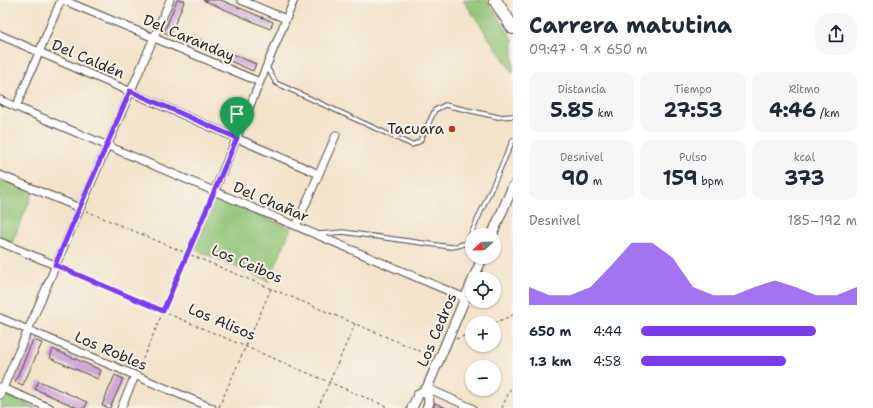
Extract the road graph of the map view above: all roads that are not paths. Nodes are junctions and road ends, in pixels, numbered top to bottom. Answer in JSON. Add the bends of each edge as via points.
{"nodes":[{"id":1,"x":62,"y":0,"type":"edge"},
{"id":2,"x":170,"y":0,"type":"edge"},
{"id":3,"x":241,"y":0,"type":"edge"},
{"id":4,"x":294,"y":0,"type":"edge"},
{"id":5,"x":495,"y":0,"type":"edge"},
{"id":6,"x":286,"y":19,"type":"junction"},
{"id":7,"x":513,"y":28,"type":"edge"},
{"id":8,"x":0,"y":35,"type":"edge"},
{"id":9,"x":154,"y":38,"type":"junction"},
{"id":10,"x":39,"y":52,"type":"junction"},
{"id":11,"x":266,"y":66,"type":"junction"},
{"id":12,"x":260,"y":82,"type":"junction"},
{"id":13,"x":130,"y":91,"type":"junction"},
{"id":14,"x":0,"y":100,"type":"edge"},
{"id":15,"x":16,"y":107,"type":"junction"},
{"id":16,"x":513,"y":116,"type":"edge"},
{"id":17,"x":336,"y":135,"type":"dead end"},
{"id":18,"x":237,"y":138,"type":"junction"},
{"id":19,"x":513,"y":140,"type":"edge"},
{"id":20,"x":107,"y":146,"type":"junction"},
{"id":21,"x":319,"y":174,"type":"junction"},
{"id":22,"x":0,"y":175,"type":"edge"},
{"id":23,"x":513,"y":186,"type":"edge"},
{"id":24,"x":214,"y":192,"type":"junction"},
{"id":25,"x":80,"y":208,"type":"junction"},
{"id":26,"x":296,"y":226,"type":"junction"},
{"id":27,"x":495,"y":228,"type":"edge"},
{"id":28,"x":312,"y":234,"type":"junction"},
{"id":29,"x":0,"y":242,"type":"edge"},
{"id":30,"x":55,"y":265,"type":"junction"},
{"id":31,"x":465,"y":298,"type":"joint"},
{"id":32,"x":0,"y":318,"type":"edge"},
{"id":33,"x":28,"y":330,"type":"junction"},
{"id":34,"x":135,"y":376,"type":"junction"},
{"id":35,"x":2,"y":388,"type":"edge"},
{"id":36,"x":427,"y":388,"type":"junction"},
{"id":37,"x":0,"y":396,"type":"edge"},
{"id":38,"x":50,"y":408,"type":"edge"},
{"id":39,"x":121,"y":408,"type":"edge"},
{"id":40,"x":212,"y":408,"type":"edge"},
{"id":41,"x":412,"y":408,"type":"edge"},
{"id":42,"x":427,"y":408,"type":"edge"},
{"id":43,"x":472,"y":408,"type":"edge"}],
"edges":[{"from":1,"to":9,"type":"street","name":"Del Caranday"},
{"from":1,"to":10,"type":"street"},
{"from":2,"to":9,"type":"street"},
{"from":3,"to":6,"type":"street"},
{"from":4,"to":6,"type":"street"},
{"from":5,"to":7,"type":"highway"},
{"from":6,"to":11,"type":"street"},
{"from":8,"to":10,"type":"street","name":"Del Caldén"},
{"from":9,"to":12,"type":"street","name":"Del Caranday"},
{"from":9,"to":13,"type":"street"},
{"from":10,"to":13,"type":"street","name":"Del Caldén"},
{"from":10,"to":15,"type":"street"},
{"from":11,"to":12,"type":"street"},
{"from":11,"to":16,"type":"lane","via":[[276,83],[412,145],[420,141],[435,110],[445,106],[498,117]]},
{"from":12,"to":18,"type":"street"},
{"from":13,"to":18,"type":"street","name":"Del Caldén"},
{"from":13,"to":20,"type":"street"},
{"from":14,"to":15,"type":"street","name":"Del Chañar"},
{"from":15,"to":20,"type":"street","name":"Del Chañar"},
{"from":17,"to":21,"type":"street"},
{"from":18,"to":21,"type":"street","name":"Del Caldén"},
{"from":18,"to":24,"type":"street"},
{"from":19,"to":28,"type":"lane","via":[[464,245],[451,246],[343,232]]},
{"from":20,"to":24,"type":"street","name":"Del Chañar"},
{"from":20,"to":25,"type":"street"},
{"from":21,"to":26,"type":"street"},
{"from":22,"to":25,"type":"street"},
{"from":23,"to":27,"type":"street"},
{"from":24,"to":26,"type":"street","name":"Del Chañar"},
{"from":25,"to":30,"type":"street"},
{"from":26,"to":28,"type":"street","name":"Del Chañar"},
{"from":28,"to":31,"type":"street","name":"Del Chañar"},
{"from":29,"to":30,"type":"street"},
{"from":30,"to":33,"type":"street"},
{"from":31,"to":36,"type":"street","name":"Los Cedros"},
{"from":32,"to":33,"type":"street","name":"Los Robles"},
{"from":33,"to":34,"type":"street","name":"Los Robles"},
{"from":33,"to":35,"type":"street"},
{"from":34,"to":39,"type":"street"},
{"from":34,"to":40,"type":"street","name":"Los Robles"},
{"from":35,"to":37,"type":"street"},
{"from":35,"to":38,"type":"street"},
{"from":36,"to":41,"type":"street","name":"Los Cedros","via":[[418,395]]},
{"from":36,"to":42,"type":"street","name":"Los Cedros"},
{"from":36,"to":43,"type":"street"}]}
